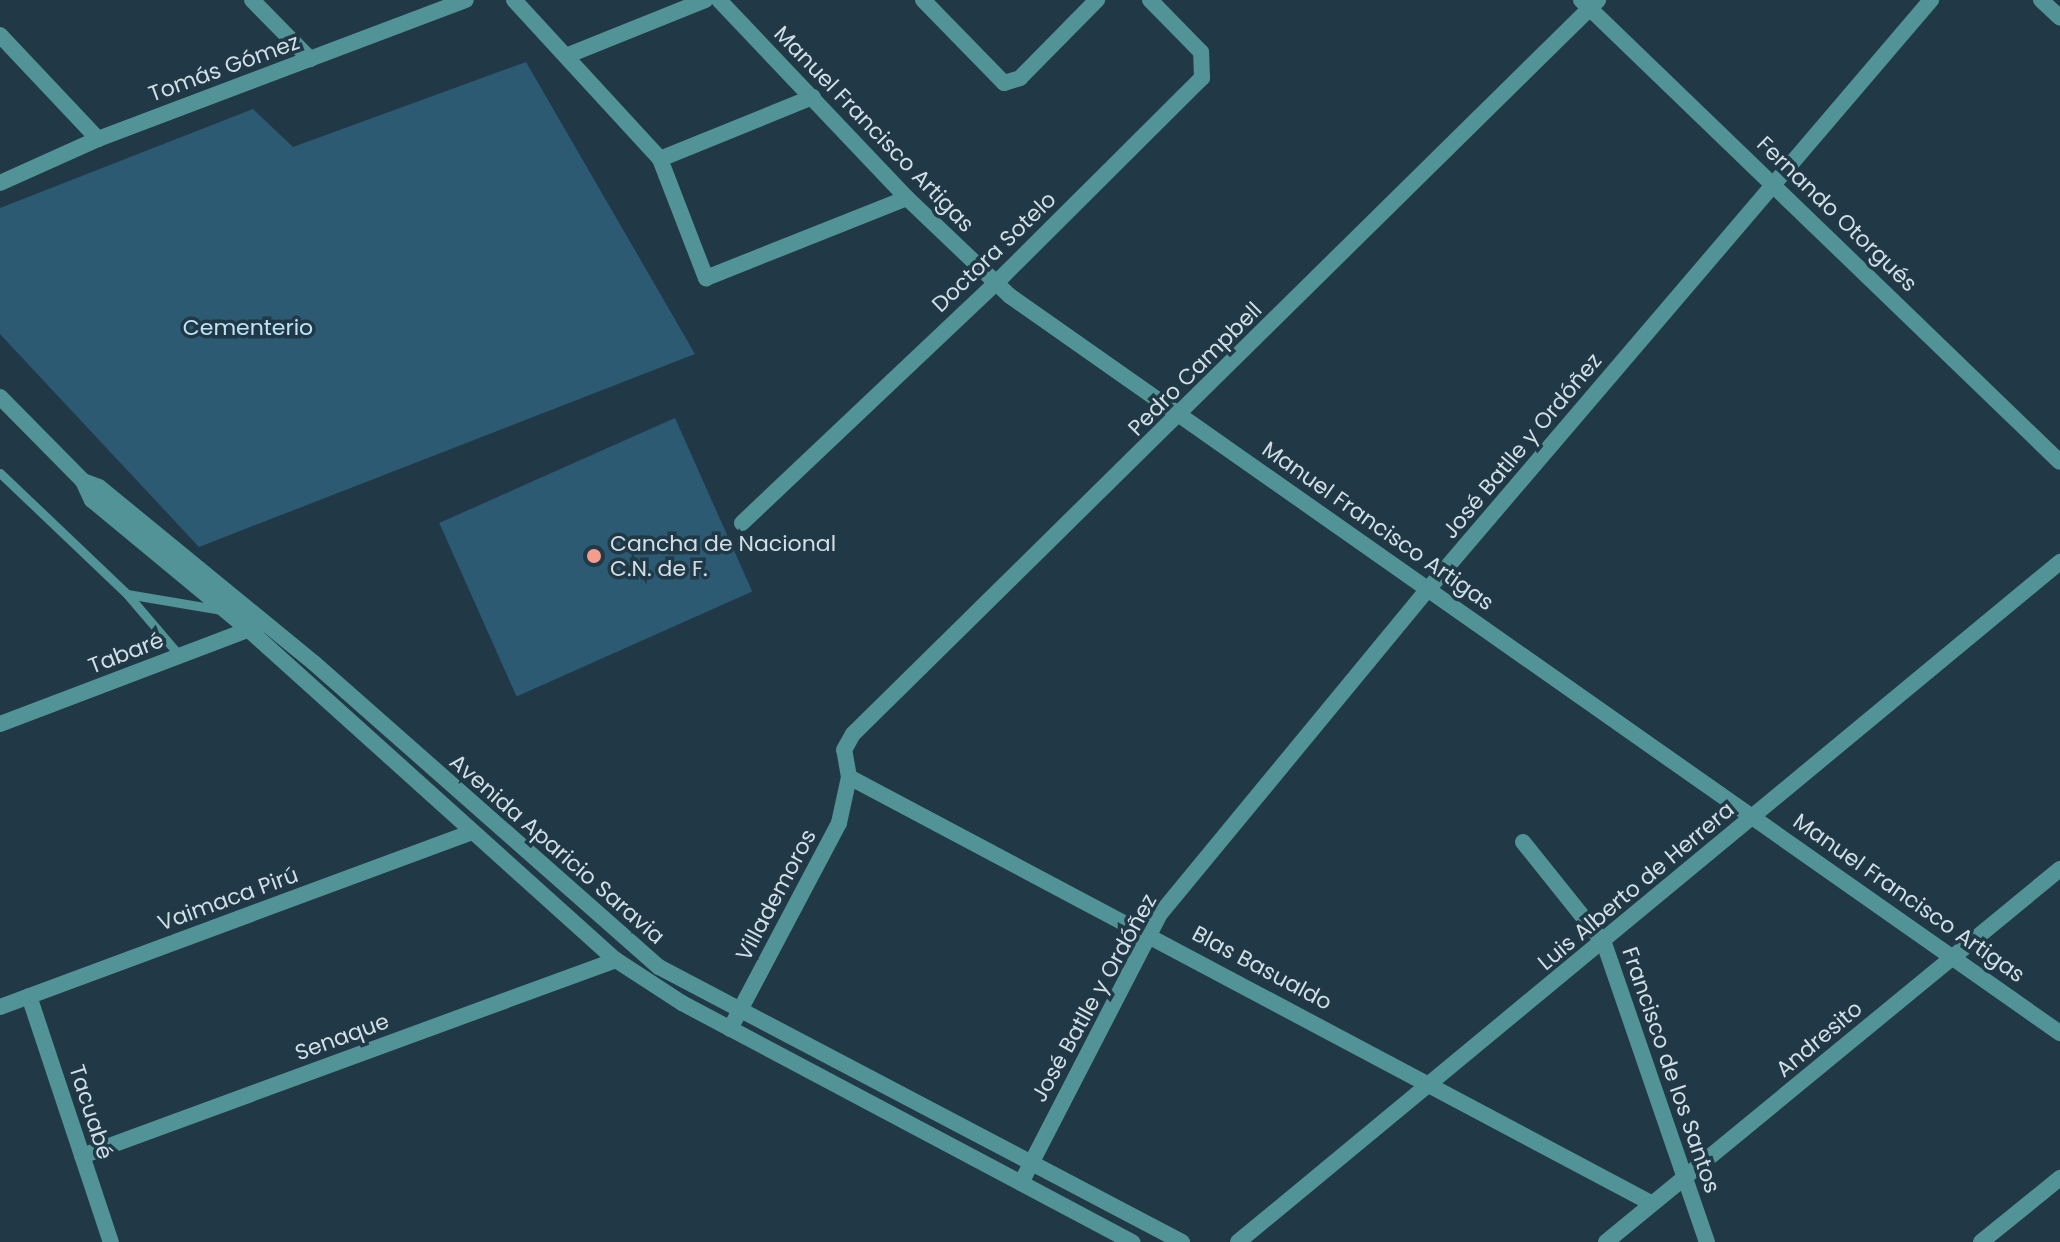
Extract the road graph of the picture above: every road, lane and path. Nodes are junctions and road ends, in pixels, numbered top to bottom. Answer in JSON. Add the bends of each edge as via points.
{"nodes":[{"id":1,"x":252,"y":0,"type":"edge"},
{"id":2,"x":466,"y":0,"type":"edge"},
{"id":3,"x":514,"y":0,"type":"edge"},
{"id":4,"x":705,"y":0,"type":"edge"},
{"id":5,"x":719,"y":0,"type":"edge"},
{"id":6,"x":923,"y":0,"type":"edge"},
{"id":7,"x":1097,"y":0,"type":"edge"},
{"id":8,"x":1150,"y":0,"type":"edge"},
{"id":9,"x":1931,"y":0,"type":"edge"},
{"id":10,"x":2044,"y":1,"type":"edge"},
{"id":11,"x":1590,"y":3,"type":"edge"},
{"id":12,"x":2060,"y":18,"type":"edge"},
{"id":13,"x":0,"y":35,"type":"edge"},
{"id":14,"x":566,"y":56,"type":"junction"},
{"id":15,"x":310,"y":59,"type":"junction"},
{"id":16,"x":813,"y":97,"type":"junction"},
{"id":17,"x":98,"y":139,"type":"junction"},
{"id":18,"x":660,"y":159,"type":"junction"},
{"id":19,"x":0,"y":183,"type":"edge"},
{"id":20,"x":1774,"y":184,"type":"junction"},
{"id":21,"x":907,"y":198,"type":"junction"},
{"id":22,"x":996,"y":283,"type":"junction"},
{"id":23,"x":0,"y":397,"type":"edge"},
{"id":24,"x":1179,"y":415,"type":"junction"},
{"id":25,"x":2060,"y":462,"type":"edge"},
{"id":26,"x":0,"y":473,"type":"edge"},
{"id":27,"x":83,"y":481,"type":"junction"},
{"id":28,"x":742,"y":523,"type":"dead end"},
{"id":29,"x":2060,"y":562,"type":"edge"},
{"id":30,"x":1430,"y":587,"type":"junction"},
{"id":31,"x":127,"y":594,"type":"junction"},
{"id":32,"x":225,"y":610,"type":"junction"},
{"id":33,"x":266,"y":623,"type":"junction"},
{"id":34,"x":249,"y":630,"type":"junction"},
{"id":35,"x":180,"y":656,"type":"junction"},
{"id":36,"x":0,"y":724,"type":"edge"},
{"id":37,"x":849,"y":777,"type":"junction"},
{"id":38,"x":1754,"y":816,"type":"junction"},
{"id":39,"x":472,"y":832,"type":"junction"},
{"id":40,"x":1523,"y":842,"type":"dead end"},
{"id":41,"x":2060,"y":869,"type":"edge"},
{"id":42,"x":1150,"y":933,"type":"junction"},
{"id":43,"x":1604,"y":943,"type":"junction"},
{"id":44,"x":1953,"y":957,"type":"junction"},
{"id":45,"x":616,"y":960,"type":"junction"},
{"id":46,"x":659,"y":967,"type":"junction"},
{"id":47,"x":649,"y":983,"type":"junction"},
{"id":48,"x":29,"y":996,"type":"junction"},
{"id":49,"x":0,"y":1007,"type":"edge"},
{"id":50,"x":739,"y":1011,"type":"junction"},
{"id":51,"x":730,"y":1029,"type":"junction"},
{"id":52,"x":2060,"y":1033,"type":"edge"},
{"id":53,"x":1430,"y":1083,"type":"junction"},
{"id":54,"x":82,"y":1156,"type":"junction"},
{"id":55,"x":1031,"y":1162,"type":"junction"},
{"id":56,"x":1686,"y":1178,"type":"junction"},
{"id":57,"x":2060,"y":1178,"type":"edge"},
{"id":58,"x":1021,"y":1183,"type":"junction"},
{"id":59,"x":1651,"y":1203,"type":"junction"},
{"id":60,"x":111,"y":1242,"type":"edge"},
{"id":61,"x":1132,"y":1242,"type":"edge"},
{"id":62,"x":1182,"y":1242,"type":"edge"},
{"id":63,"x":1238,"y":1242,"type":"edge"},
{"id":64,"x":1606,"y":1242,"type":"edge"},
{"id":65,"x":1707,"y":1242,"type":"edge"},
{"id":66,"x":1981,"y":1242,"type":"edge"}],
"edges":[{"from":1,"to":15,"type":"street"},
{"from":2,"to":15,"type":"street","name":"Tomás Gómez"},
{"from":3,"to":14,"type":"street"},
{"from":4,"to":14,"type":"street"},
{"from":5,"to":16,"type":"street","name":"Manuel Francisco Artigas"},
{"from":6,"to":7,"type":"street","via":[[1004,83],[1020,78]]},
{"from":8,"to":22,"type":"street","name":"Doctora Sotelo","via":[[1201,52],[1202,78]]},
{"from":9,"to":20,"type":"street","name":"José Batlle y Ordóñez"},
{"from":10,"to":12,"type":"street"},
{"from":11,"to":20,"type":"street","name":"Fernando Otorgués"},
{"from":11,"to":24,"type":"street","name":"Pedro Campbell"},
{"from":13,"to":17,"type":"street"},
{"from":14,"to":18,"type":"street"},
{"from":15,"to":17,"type":"street","name":"Tomás Gómez"},
{"from":16,"to":18,"type":"street"},
{"from":16,"to":21,"type":"street","name":"Manuel Francisco Artigas"},
{"from":17,"to":19,"type":"street","name":"Tomás Gómez"},
{"from":18,"to":21,"type":"street","via":[[706,278]]},
{"from":20,"to":25,"type":"street","name":"Fernando Otorgués"},
{"from":20,"to":30,"type":"street","name":"José Batlle y Ordóñez"},
{"from":21,"to":22,"type":"street","name":"Manuel Francisco Artigas"},
{"from":22,"to":24,"type":"street","name":"Manuel Francisco Artigas"},
{"from":22,"to":28,"type":"street","name":"Doctora Sotelo"},
{"from":23,"to":27,"type":"street","name":"Avenida Aparicio Saravia"},
{"from":24,"to":30,"type":"street","name":"Manuel Francisco Artigas"},
{"from":24,"to":37,"type":"street","name":"Pedro Campbell","via":[[853,734],[844,750]]},
{"from":26,"to":31,"type":"lane"},
{"from":27,"to":32,"type":"street","name":"Avenida Aparicio Saravia","via":[[92,500]]},
{"from":27,"to":33,"type":"street","name":"Avenida Aparicio Saravia","via":[[99,487]]},
{"from":29,"to":38,"type":"street","name":"Luis Alberto de Herrera"},
{"from":30,"to":38,"type":"street","name":"Manuel Francisco Artigas"},
{"from":30,"to":42,"type":"street","name":"José Batlle y Ordóñez"},
{"from":31,"to":32,"type":"lane"},
{"from":31,"to":35,"type":"lane"},
{"from":32,"to":34,"type":"street","name":"Avenida Aparicio Saravia"},
{"from":33,"to":34,"type":"street","name":"Tabaré"},
{"from":33,"to":46,"type":"street","name":"Avenida Aparicio Saravia"},
{"from":34,"to":35,"type":"street","name":"Tabaré"},
{"from":34,"to":39,"type":"street","name":"Avenida Aparicio Saravia"},
{"from":35,"to":36,"type":"street","name":"Tabaré"},
{"from":37,"to":42,"type":"street","name":"Blas Basualdo"},
{"from":37,"to":50,"type":"street","name":"Villademoros","via":[[839,823]]},
{"from":38,"to":43,"type":"street","name":"Luis Alberto de Herrera"},
{"from":38,"to":44,"type":"street","name":"Manuel Francisco Artigas"},
{"from":39,"to":45,"type":"street","name":"Avenida Aparicio Saravia"},
{"from":39,"to":48,"type":"street","name":"Vaimaca Pirú"},
{"from":40,"to":43,"type":"street","name":"Francisco de los Santos"},
{"from":41,"to":44,"type":"street","name":"Andresito"},
{"from":42,"to":53,"type":"street","name":"Blas Basualdo"},
{"from":42,"to":55,"type":"street","name":"José Batlle y Ordóñez"},
{"from":43,"to":53,"type":"street","name":"Luis Alberto de Herrera"},
{"from":43,"to":56,"type":"street","name":"Francisco de los Santos"},
{"from":44,"to":52,"type":"street","name":"Manuel Francisco Artigas"},
{"from":44,"to":56,"type":"street","name":"Andresito"},
{"from":45,"to":47,"type":"street","name":"Avenida Aparicio Saravia"},
{"from":45,"to":54,"type":"street","name":"Senaque"},
{"from":46,"to":47,"type":"street"},
{"from":46,"to":50,"type":"street","name":"Avenida Aparicio Saravia"},
{"from":47,"to":51,"type":"street","name":"Avenida Aparicio Saravia"},
{"from":48,"to":49,"type":"street","name":"Vaimaca Pirú"},
{"from":48,"to":54,"type":"street","name":"Tacuabé"},
{"from":50,"to":51,"type":"street","name":"Villademoros"},
{"from":50,"to":55,"type":"street","name":"Avenida Aparicio Saravia"},
{"from":51,"to":58,"type":"street","name":"Avenida Aparicio Saravia"},
{"from":53,"to":59,"type":"street","name":"Blas Basualdo"},
{"from":53,"to":63,"type":"street","name":"Luis Alberto de Herrera"},
{"from":54,"to":60,"type":"street","name":"Tacuabé"},
{"from":55,"to":58,"type":"street","name":"José Batlle y Ordóñez"},
{"from":55,"to":62,"type":"street","name":"Avenida Aparicio Saravia"},
{"from":56,"to":59,"type":"street","name":"Andresito"},
{"from":56,"to":65,"type":"street","name":"Francisco de los Santos"},
{"from":57,"to":66,"type":"street"},
{"from":58,"to":61,"type":"street","name":"Avenida Aparicio Saravia"},
{"from":59,"to":64,"type":"street","name":"Andresito"}]}
